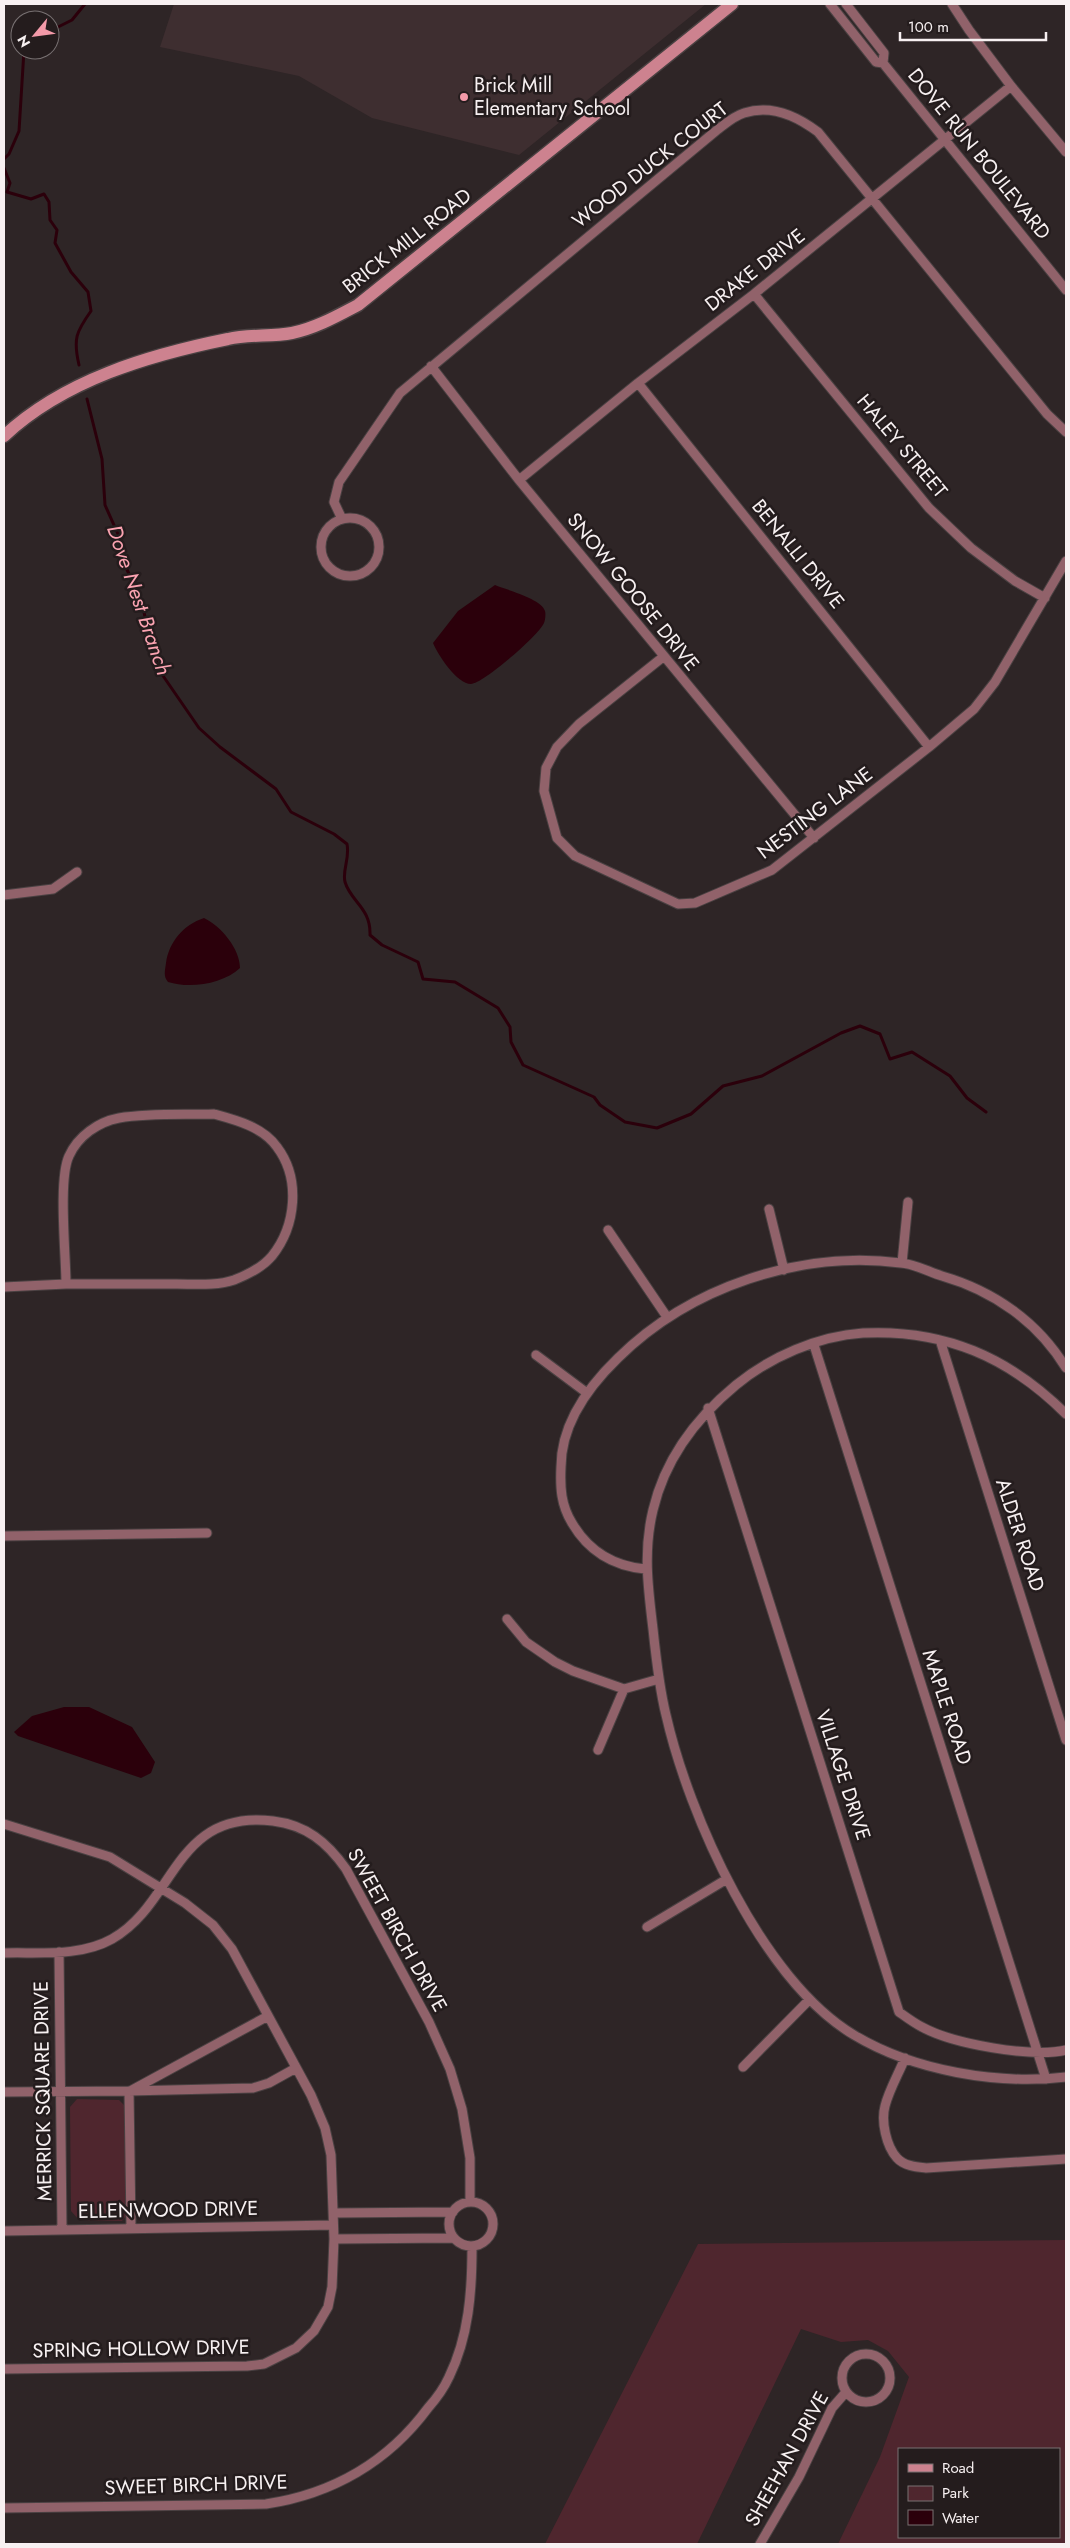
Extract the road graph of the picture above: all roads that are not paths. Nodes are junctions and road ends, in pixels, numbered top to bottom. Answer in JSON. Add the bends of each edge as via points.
{"nodes":[{"id":1,"x":732,"y":4,"type":"edge"},
{"id":2,"x":830,"y":4,"type":"edge"},
{"id":3,"x":846,"y":4,"type":"edge"},
{"id":4,"x":952,"y":4,"type":"edge"},
{"id":5,"x":883,"y":63,"type":"junction"},
{"id":6,"x":1011,"y":86,"type":"junction"},
{"id":7,"x":944,"y":139,"type":"junction"},
{"id":8,"x":1066,"y":152,"type":"edge"},
{"id":9,"x":872,"y":198,"type":"junction"},
{"id":10,"x":1066,"y":290,"type":"edge"},
{"id":11,"x":754,"y":294,"type":"junction"},
{"id":12,"x":430,"y":366,"type":"junction"},
{"id":13,"x":638,"y":383,"type":"junction"},
{"id":14,"x":1066,"y":432,"type":"edge"},
{"id":15,"x":4,"y":436,"type":"edge"},
{"id":16,"x":519,"y":480,"type":"junction"},
{"id":17,"x":342,"y":519,"type":"junction"},
{"id":18,"x":1066,"y":561,"type":"edge"},
{"id":19,"x":1045,"y":598,"type":"junction"},
{"id":20,"x":663,"y":657,"type":"junction"},
{"id":21,"x":930,"y":747,"type":"junction"},
{"id":22,"x":814,"y":838,"type":"junction"},
{"id":23,"x":77,"y":872,"type":"dead end"},
{"id":24,"x":4,"y":896,"type":"edge"},
{"id":25,"x":908,"y":1202,"type":"dead end"},
{"id":26,"x":769,"y":1209,"type":"dead end"},
{"id":27,"x":608,"y":1230,"type":"dead end"},
{"id":28,"x":902,"y":1263,"type":"junction"},
{"id":29,"x":784,"y":1270,"type":"junction"},
{"id":30,"x":66,"y":1284,"type":"junction"},
{"id":31,"x":4,"y":1286,"type":"edge"},
{"id":32,"x":667,"y":1317,"type":"junction"},
{"id":33,"x":940,"y":1340,"type":"junction"},
{"id":34,"x":814,"y":1344,"type":"junction"},
{"id":35,"x":536,"y":1355,"type":"dead end"},
{"id":36,"x":1066,"y":1368,"type":"edge"},
{"id":37,"x":588,"y":1393,"type":"junction"},
{"id":38,"x":708,"y":1408,"type":"junction"},
{"id":39,"x":1066,"y":1414,"type":"edge"},
{"id":40,"x":207,"y":1533,"type":"dead end"},
{"id":41,"x":4,"y":1536,"type":"edge"},
{"id":42,"x":646,"y":1569,"type":"junction"},
{"id":43,"x":507,"y":1619,"type":"dead end"},
{"id":44,"x":658,"y":1679,"type":"junction"},
{"id":45,"x":624,"y":1689,"type":"junction"},
{"id":46,"x":1066,"y":1740,"type":"edge"},
{"id":47,"x":598,"y":1750,"type":"dead end"},
{"id":48,"x":4,"y":1824,"type":"edge"},
{"id":49,"x":727,"y":1879,"type":"junction"},
{"id":50,"x":160,"y":1887,"type":"junction"},
{"id":51,"x":646,"y":1927,"type":"dead end"},
{"id":52,"x":58,"y":1952,"type":"junction"},
{"id":53,"x":4,"y":1953,"type":"edge"},
{"id":54,"x":810,"y":2000,"type":"junction"},
{"id":55,"x":268,"y":2016,"type":"junction"},
{"id":56,"x":1066,"y":2050,"type":"edge"},
{"id":57,"x":1038,"y":2052,"type":"junction"},
{"id":58,"x":905,"y":2058,"type":"junction"},
{"id":59,"x":743,"y":2067,"type":"dead end"},
{"id":60,"x":296,"y":2068,"type":"junction"},
{"id":61,"x":1066,"y":2077,"type":"edge"},
{"id":62,"x":1046,"y":2079,"type":"junction"},
{"id":63,"x":60,"y":2091,"type":"junction"},
{"id":64,"x":4,"y":2092,"type":"edge"},
{"id":65,"x":129,"y":2092,"type":"junction"},
{"id":66,"x":1066,"y":2159,"type":"edge"},
{"id":67,"x":470,"y":2201,"type":"junction"},
{"id":68,"x":453,"y":2212,"type":"junction"},
{"id":69,"x":334,"y":2213,"type":"junction"},
{"id":70,"x":334,"y":2225,"type":"junction"},
{"id":71,"x":131,"y":2228,"type":"junction"},
{"id":72,"x":62,"y":2229,"type":"junction"},
{"id":73,"x":4,"y":2231,"type":"edge"},
{"id":74,"x":334,"y":2238,"type":"junction"},
{"id":75,"x":453,"y":2238,"type":"junction"},
{"id":76,"x":472,"y":2247,"type":"junction"},
{"id":77,"x":4,"y":2369,"type":"edge"},
{"id":78,"x":846,"y":2392,"type":"junction"},
{"id":79,"x":4,"y":2508,"type":"edge"},
{"id":80,"x":760,"y":2544,"type":"edge"}],
"edges":[{"from":1,"to":15,"type":"street","name":"BRICK MILL ROAD","via":[[358,306],[312,328],[231,338],[175,350],[102,375],[42,406]]},
{"from":2,"to":5,"type":"street","name":"DOVE RUN BOULEVARD","via":[[876,62]]},
{"from":3,"to":5,"type":"street","name":"DOVE RUN BOULEVARD","via":[[884,53]]},
{"from":4,"to":6,"type":"street"},
{"from":5,"to":7,"type":"street","name":"DOVE RUN BOULEVARD"},
{"from":6,"to":7,"type":"street","name":"DRAKE DRIVE"},
{"from":6,"to":8,"type":"street"},
{"from":7,"to":9,"type":"street","name":"DRAKE DRIVE"},
{"from":7,"to":10,"type":"street","name":"DOVE RUN BOULEVARD"},
{"from":9,"to":11,"type":"street","name":"DRAKE DRIVE"},
{"from":9,"to":12,"type":"street","name":"WOOD DUCK COURT","via":[[818,132],[804,121],[786,113],[760,110],[742,113],[716,130]]},
{"from":9,"to":14,"type":"street","name":"WOOD DUCK COURT","via":[[1047,414]]},
{"from":11,"to":13,"type":"street","name":"DRAKE DRIVE"},
{"from":11,"to":19,"type":"street","name":"HALEY STREET","via":[[930,508],[971,548],[1015,581]]},
{"from":12,"to":16,"type":"street","name":"SNOW GOOSE DRIVE"},
{"from":12,"to":17,"type":"street","name":"WOOD DUCK COURT","via":[[400,393],[339,482],[334,502]]},
{"from":13,"to":16,"type":"street","name":"DRAKE DRIVE"},
{"from":13,"to":21,"type":"street","name":"BENALLI DRIVE"},
{"from":16,"to":20,"type":"street","name":"SNOW GOOSE DRIVE"},
{"from":17,"to":17,"type":"street","via":[[325,532],[322,551],[326,563],[336,572],[355,575],[373,565],[379,549],[378,539],[363,520]]},
{"from":18,"to":19,"type":"street","name":"NESTING LANE"},
{"from":19,"to":21,"type":"street","name":"NESTING LANE","via":[[995,682],[974,709]]},
{"from":20,"to":22,"type":"street","name":"SNOW GOOSE DRIVE"},
{"from":20,"to":22,"type":"street","name":"NESTING LANE","via":[[579,724],[557,746],[546,768],[544,791],[557,838],[575,856],[678,904],[695,902],[772,870]]},
{"from":21,"to":22,"type":"street","name":"NESTING LANE"},
{"from":23,"to":24,"type":"street","via":[[54,889]]},
{"from":25,"to":28,"type":"street"},
{"from":26,"to":29,"type":"street"},
{"from":27,"to":32,"type":"street"},
{"from":28,"to":29,"type":"street","via":[[835,1261]]},
{"from":28,"to":36,"type":"street","via":[[959,1281],[1014,1311],[1036,1328]]},
{"from":29,"to":32,"type":"street","via":[[724,1288]]},
{"from":30,"to":30,"type":"street","via":[[201,1284],[231,1281],[253,1272],[271,1257],[282,1240],[293,1207],[293,1184],[288,1165],[277,1146],[260,1131],[238,1120],[214,1114],[119,1118],[98,1125],[83,1137],[69,1156],[64,1180]]},
{"from":30,"to":31,"type":"street"},
{"from":32,"to":37,"type":"street","via":[[639,1337],[604,1371]]},
{"from":33,"to":34,"type":"street","via":[[906,1332],[883,1332],[845,1335]]},
{"from":33,"to":39,"type":"street","via":[[962,1345],[1003,1364],[1040,1389]]},
{"from":33,"to":46,"type":"street","name":"ALDER ROAD"},
{"from":34,"to":38,"type":"street","via":[[778,1358],[748,1375]]},
{"from":34,"to":57,"type":"street","name":"MAPLE ROAD"},
{"from":35,"to":37,"type":"street"},
{"from":37,"to":42,"type":"street","via":[[572,1419],[561,1452],[563,1508],[592,1549],[611,1562]]},
{"from":38,"to":42,"type":"street","via":[[665,1473],[652,1511]]},
{"from":38,"to":57,"type":"street","name":"VILLAGE DRIVE","via":[[899,2012],[922,2028],[954,2040]]},
{"from":40,"to":41,"type":"street"},
{"from":42,"to":44,"type":"street"},
{"from":43,"to":45,"type":"street","via":[[526,1642],[555,1662]]},
{"from":44,"to":45,"type":"street"},
{"from":44,"to":49,"type":"street","via":[[687,1788]]},
{"from":45,"to":47,"type":"street"},
{"from":48,"to":50,"type":"street","name":"SPRING HOLLOW DRIVE","via":[[110,1857]]},
{"from":49,"to":51,"type":"street"},
{"from":49,"to":54,"type":"street","via":[[751,1922]]},
{"from":50,"to":52,"type":"street","name":"SWEET BIRCH DRIVE","via":[[146,1910],[111,1940],[92,1947]]},
{"from":50,"to":55,"type":"street","name":"SPRING HOLLOW DRIVE","via":[[213,1925],[232,1949]]},
{"from":50,"to":67,"type":"street","name":"SWEET BIRCH DRIVE","via":[[195,1842],[236,1822],[259,1819],[286,1822],[312,1834],[330,1848],[346,1868],[429,2022],[450,2069],[462,2109],[470,2158]]},
{"from":52,"to":53,"type":"street","name":"SWEET BIRCH DRIVE"},
{"from":52,"to":63,"type":"street","name":"MERRICK SQUARE DRIVE"},
{"from":54,"to":58,"type":"street","via":[[854,2035]]},
{"from":54,"to":59,"type":"street"},
{"from":55,"to":60,"type":"street","name":"SPRING HOLLOW DRIVE"},
{"from":55,"to":65,"type":"street"},
{"from":56,"to":57,"type":"street","name":"VILLAGE DRIVE"},
{"from":57,"to":62,"type":"street","name":"MAPLE ROAD"},
{"from":58,"to":62,"type":"street","via":[[965,2074],[1003,2079]]},
{"from":58,"to":66,"type":"street","via":[[885,2106],[884,2126],[889,2146],[897,2159],[926,2168]]},
{"from":60,"to":65,"type":"street","via":[[253,2088]]},
{"from":60,"to":69,"type":"street","name":"SPRING HOLLOW DRIVE","via":[[325,2128],[331,2154]]},
{"from":61,"to":62,"type":"street"},
{"from":63,"to":64,"type":"street"},
{"from":63,"to":65,"type":"street"},
{"from":63,"to":72,"type":"street","name":"MERRICK SQUARE DRIVE"},
{"from":65,"to":71,"type":"street"},
{"from":67,"to":68,"type":"street"},
{"from":67,"to":76,"type":"street","via":[[485,2207],[492,2215],[493,2226],[490,2236],[482,2244]]},
{"from":68,"to":69,"type":"street"},
{"from":68,"to":75,"type":"street","via":[[449,2228]]},
{"from":69,"to":70,"type":"street","name":"SPRING HOLLOW DRIVE"},
{"from":70,"to":71,"type":"street","name":"ELLENWOOD DRIVE"},
{"from":70,"to":74,"type":"street","name":"SPRING HOLLOW DRIVE"},
{"from":71,"to":72,"type":"street","name":"ELLENWOOD DRIVE"},
{"from":72,"to":73,"type":"street","name":"ELLENWOOD DRIVE"},
{"from":74,"to":75,"type":"street"},
{"from":74,"to":77,"type":"street","name":"SPRING HOLLOW DRIVE","via":[[328,2307],[314,2331],[296,2348],[264,2364]]},
{"from":75,"to":76,"type":"street"},
{"from":76,"to":79,"type":"street","name":"SWEET BIRCH DRIVE","via":[[471,2299],[449,2378],[414,2427],[387,2453],[360,2472],[318,2492],[266,2504]]},
{"from":78,"to":78,"type":"street","name":"SHEEHAN DRIVE","via":[[863,2402],[883,2395],[890,2377],[884,2363],[867,2354],[849,2361],[843,2370],[842,2380]]},
{"from":78,"to":80,"type":"street","name":"SHEEHAN DRIVE","via":[[832,2408],[799,2477]]}]}
